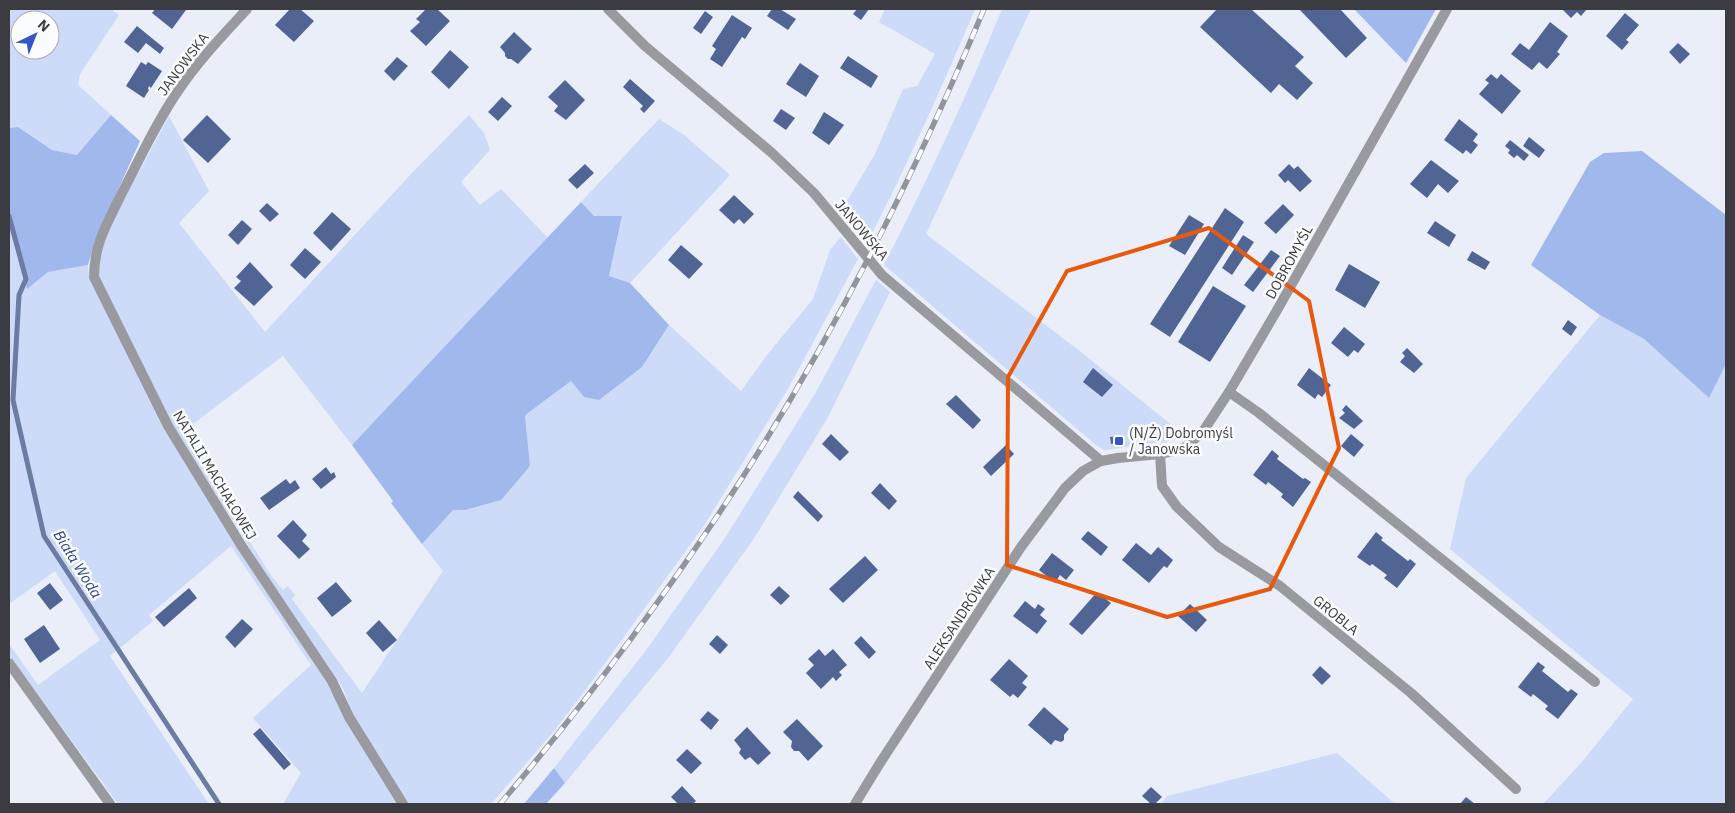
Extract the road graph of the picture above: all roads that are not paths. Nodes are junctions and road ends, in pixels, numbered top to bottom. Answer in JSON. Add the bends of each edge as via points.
{"nodes":[{"id":1,"x":247,"y":9,"type":"edge"},
{"id":2,"x":608,"y":9,"type":"edge"},
{"id":3,"x":1447,"y":9,"type":"edge"},
{"id":4,"x":148,"y":141,"type":"joint"},
{"id":5,"x":1229,"y":392,"type":"junction"},
{"id":6,"x":1160,"y":454,"type":"junction"},
{"id":7,"x":1101,"y":461,"type":"junction"},
{"id":8,"x":9,"y":663,"type":"edge"},
{"id":9,"x":1595,"y":682,"type":"dead end"},
{"id":10,"x":1516,"y":789,"type":"dead end"},
{"id":11,"x":110,"y":804,"type":"edge"},
{"id":12,"x":403,"y":804,"type":"edge"},
{"id":13,"x":855,"y":804,"type":"edge"}],
"edges":[{"from":1,"to":4,"type":"street","name":"JANOWSKA","via":[[211,47],[178,91]]},
{"from":2,"to":7,"type":"street","name":"JANOWSKA","via":[[645,46],[814,193],[882,275]]},
{"from":3,"to":5,"type":"street","name":"DOBROMYŚL"},
{"from":4,"to":12,"type":"street","name":"NATALII MACHAŁOWEJ","via":[[99,242],[94,277],[168,426],[241,545],[332,681],[348,718]]},
{"from":5,"to":6,"type":"street","name":"DOBROMYŚL","via":[[1216,414],[1187,446]]},
{"from":5,"to":9,"type":"street"},
{"from":6,"to":7,"type":"street","name":"DOBROMYŚL"},
{"from":6,"to":10,"type":"street","name":"GROBLA","via":[[1162,486],[1177,507],[1219,547],[1280,586],[1311,611],[1411,694]]},
{"from":7,"to":13,"type":"street","name":"ALEKSANDRÓWKA","via":[[1074,479],[1045,513]]},
{"from":8,"to":11,"type":"street"}]}
